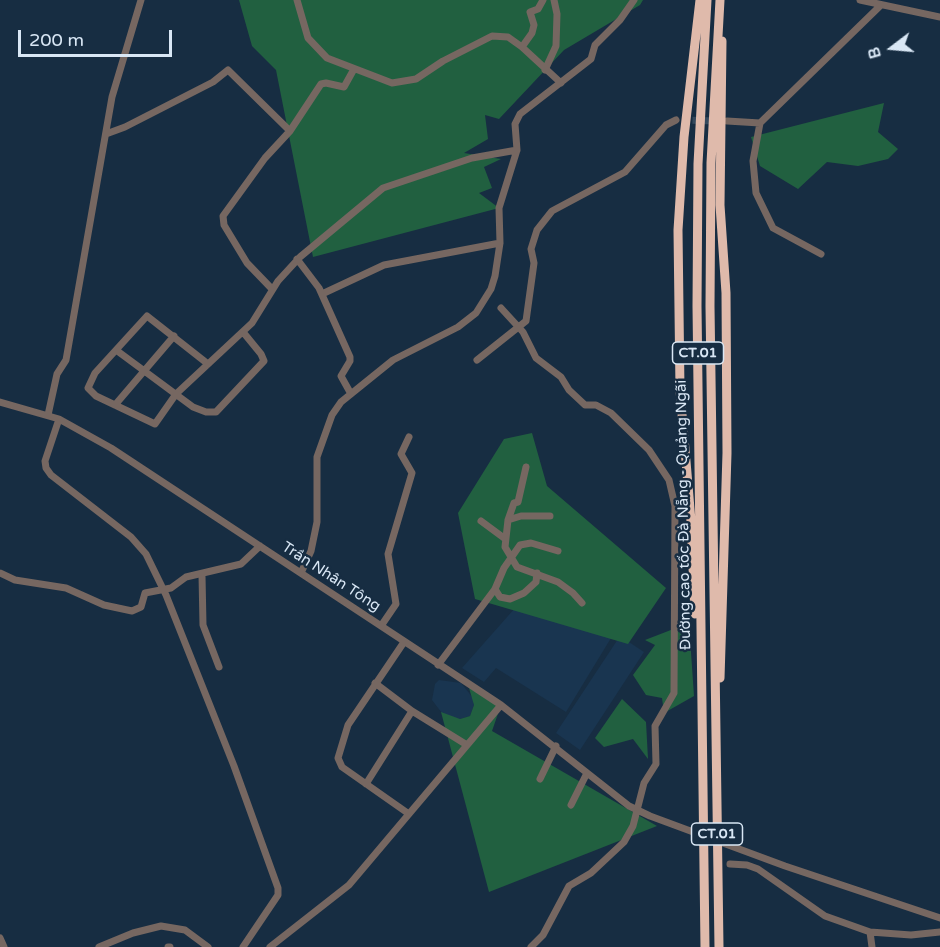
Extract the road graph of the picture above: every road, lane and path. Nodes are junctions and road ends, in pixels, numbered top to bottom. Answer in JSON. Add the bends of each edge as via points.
{"nodes":[{"id":1,"x":141,"y":0,"type":"edge"},
{"id":2,"x":297,"y":0,"type":"edge"},
{"id":3,"x":543,"y":0,"type":"edge"},
{"id":4,"x":554,"y":0,"type":"edge"},
{"id":5,"x":634,"y":0,"type":"edge"},
{"id":6,"x":700,"y":0,"type":"edge"},
{"id":7,"x":707,"y":0,"type":"edge"},
{"id":8,"x":721,"y":0,"type":"edge"},
{"id":9,"x":860,"y":0,"type":"edge"},
{"id":10,"x":880,"y":6,"type":"junction"},
{"id":11,"x":940,"y":17,"type":"edge"},
{"id":12,"x":522,"y":47,"type":"junction"},
{"id":13,"x":354,"y":69,"type":"junction"},
{"id":14,"x":545,"y":70,"type":"junction"},
{"id":15,"x":561,"y":83,"type":"junction"},
{"id":16,"x":676,"y":120,"type":"tunnel mouth"},
{"id":17,"x":727,"y":121,"type":"dead end"},
{"id":18,"x":760,"y":123,"type":"junction"},
{"id":19,"x":290,"y":131,"type":"junction"},
{"id":20,"x":105,"y":134,"type":"junction"},
{"id":21,"x":517,"y":150,"type":"junction"},
{"id":22,"x":500,"y":243,"type":"junction"},
{"id":23,"x":821,"y":254,"type":"dead end"},
{"id":24,"x":297,"y":260,"type":"junction"},
{"id":25,"x":273,"y":289,"type":"junction"},
{"id":26,"x":322,"y":294,"type":"junction"},
{"id":27,"x":501,"y":308,"type":"dead end"},
{"id":28,"x":520,"y":328,"type":"junction"},
{"id":29,"x":243,"y":332,"type":"junction"},
{"id":30,"x":174,"y":336,"type":"junction"},
{"id":31,"x":116,"y":350,"type":"junction"},
{"id":32,"x":477,"y":360,"type":"dead end"},
{"id":33,"x":208,"y":364,"type":"junction"},
{"id":34,"x":146,"y":371,"type":"junction"},
{"id":35,"x":176,"y":394,"type":"junction"},
{"id":36,"x":351,"y":394,"type":"junction"},
{"id":37,"x":0,"y":402,"type":"edge"},
{"id":38,"x":115,"y":405,"type":"junction"},
{"id":39,"x":48,"y":415,"type":"junction"},
{"id":40,"x":59,"y":419,"type":"junction"},
{"id":41,"x":409,"y":437,"type":"dead end"},
{"id":42,"x":526,"y":467,"type":"dead end"},
{"id":43,"x":550,"y":516,"type":"dead end"},
{"id":44,"x":508,"y":520,"type":"junction"},
{"id":45,"x":481,"y":521,"type":"dead end"},
{"id":46,"x":504,"y":538,"type":"junction"},
{"id":47,"x":261,"y":546,"type":"junction"},
{"id":48,"x":558,"y":551,"type":"dead end"},
{"id":49,"x":512,"y":558,"type":"junction"},
{"id":50,"x":0,"y":573,"type":"edge"},
{"id":51,"x":301,"y":573,"type":"junction"},
{"id":52,"x":537,"y":573,"type":"junction"},
{"id":53,"x":202,"y":575,"type":"junction"},
{"id":54,"x":495,"y":589,"type":"junction"},
{"id":55,"x":163,"y":590,"type":"junction"},
{"id":56,"x":582,"y":603,"type":"dead end"},
{"id":57,"x":381,"y":626,"type":"junction"},
{"id":58,"x":404,"y":642,"type":"junction"},
{"id":59,"x":438,"y":665,"type":"junction"},
{"id":60,"x":219,"y":667,"type":"dead end"},
{"id":61,"x":375,"y":683,"type":"junction"},
{"id":62,"x":717,"y":701,"type":"junction"},
{"id":63,"x":501,"y":705,"type":"junction"},
{"id":64,"x":700,"y":707,"type":"junction"},
{"id":65,"x":412,"y":711,"type":"junction"},
{"id":66,"x":467,"y":745,"type":"junction"},
{"id":67,"x":556,"y":746,"type":"junction"},
{"id":68,"x":587,"y":773,"type":"junction"},
{"id":69,"x":540,"y":779,"type":"dead end"},
{"id":70,"x":366,"y":784,"type":"junction"},
{"id":71,"x":571,"y":805,"type":"dead end"},
{"id":72,"x":409,"y":814,"type":"junction"},
{"id":73,"x":730,"y":864,"type":"dead end"},
{"id":74,"x":940,"y":918,"type":"edge"},
{"id":75,"x":870,"y":932,"type":"junction"},
{"id":76,"x":940,"y":932,"type":"edge"},
{"id":77,"x":0,"y":938,"type":"edge"},
{"id":78,"x":3,"y":947,"type":"edge"},
{"id":79,"x":99,"y":947,"type":"edge"},
{"id":80,"x":208,"y":947,"type":"edge"},
{"id":81,"x":243,"y":947,"type":"edge"},
{"id":82,"x":270,"y":947,"type":"edge"},
{"id":83,"x":531,"y":947,"type":"edge"},
{"id":84,"x":705,"y":947,"type":"edge"},
{"id":85,"x":719,"y":947,"type":"edge"},
{"id":86,"x":872,"y":947,"type":"edge"}],
"edges":[{"from":1,"to":20,"type":"street"},
{"from":2,"to":13,"type":"street","via":[[308,38],[327,58]]},
{"from":3,"to":12,"type":"street","via":[[538,9],[530,12],[534,25]]},
{"from":4,"to":14,"type":"street","via":[[556,46]]},
{"from":5,"to":15,"type":"street","via":[[595,45],[591,59]]},
{"from":6,"to":64,"type":"highway","via":[[678,230],[680,390]]},
{"from":7,"to":64,"type":"highway","name":"Đường cao tốc Đà Nẵng - Quảng Ngãi","number":"CT.01","via":[[698,164]]},
{"from":8,"to":62,"type":"highway","name":"Đường cao tốc Đà Nẵng - Quảng Ngãi","number":"CT.01","via":[[711,163]]},
{"from":8,"to":62,"type":"highway","via":[[720,205],[726,293],[727,453]]},
{"from":9,"to":10,"type":"street"},
{"from":10,"to":11,"type":"street"},
{"from":10,"to":18,"type":"street"},
{"from":12,"to":13,"type":"street","via":[[505,37],[489,37],[416,79],[401,83]]},
{"from":12,"to":14,"type":"street"},
{"from":13,"to":19,"type":"street","via":[[344,87],[321,84]]},
{"from":14,"to":15,"type":"street"},
{"from":15,"to":21,"type":"street","via":[[520,114],[515,124]]},
{"from":16,"to":28,"type":"street","via":[[666,125],[625,172],[552,211],[537,230],[531,249],[531,303]]},
{"from":17,"to":18,"type":"street"},
{"from":18,"to":23,"type":"street","via":[[753,161],[760,202],[773,228]]},
{"from":19,"to":20,"type":"street","via":[[228,70],[213,82]]},
{"from":19,"to":25,"type":"street","via":[[265,158],[223,218],[247,263]]},
{"from":20,"to":39,"type":"street","via":[[66,360],[57,374]]},
{"from":21,"to":22,"type":"street","via":[[499,208]]},
{"from":21,"to":24,"type":"street","via":[[472,158],[382,188]]},
{"from":22,"to":26,"type":"street","via":[[384,265]]},
{"from":22,"to":36,"type":"street","via":[[491,290],[476,313],[458,327],[393,360]]},
{"from":24,"to":25,"type":"street"},
{"from":24,"to":26,"type":"street"},
{"from":25,"to":29,"type":"street"},
{"from":26,"to":36,"type":"street","via":[[350,357],[341,376]]},
{"from":27,"to":28,"type":"street"},
{"from":28,"to":32,"type":"street"},
{"from":28,"to":83,"type":"street","via":[[536,358],[561,377],[568,390],[585,405],[596,405],[611,413],[649,450],[669,480],[675,506],[674,693],[655,726],[656,764],[644,783],[635,819],[624,842],[591,873],[569,886],[543,935]]},
{"from":29,"to":33,"type":"street"},
{"from":29,"to":35,"type":"street","via":[[264,361],[216,412],[198,410]]},
{"from":30,"to":31,"type":"street","via":[[147,316]]},
{"from":30,"to":33,"type":"street"},
{"from":30,"to":34,"type":"street"},
{"from":31,"to":34,"type":"street"},
{"from":31,"to":38,"type":"street","via":[[95,373],[88,388],[91,394]]},
{"from":33,"to":35,"type":"street"},
{"from":34,"to":35,"type":"street"},
{"from":34,"to":38,"type":"street"},
{"from":35,"to":38,"type":"street","via":[[153,425]]},
{"from":36,"to":51,"type":"street","via":[[333,415],[317,457],[317,522]]},
{"from":37,"to":39,"type":"street","name":"Trần Nhân Tông"},
{"from":39,"to":40,"type":"street","name":"Trần Nhân Tông"},
{"from":40,"to":47,"type":"street","name":"Trần Nhân Tông","via":[[111,448]]},
{"from":40,"to":55,"type":"street","via":[[46,468],[131,537],[146,554]]},
{"from":41,"to":57,"type":"street","via":[[401,454],[412,473],[388,554],[396,603]]},
{"from":42,"to":44,"type":"street","via":[[518,502],[514,503]]},
{"from":43,"to":44,"type":"street"},
{"from":44,"to":46,"type":"street"},
{"from":45,"to":46,"type":"street"},
{"from":46,"to":49,"type":"street"},
{"from":47,"to":51,"type":"street","name":"Trần Nhân Tông"},
{"from":47,"to":53,"type":"street","via":[[241,564]]},
{"from":48,"to":49,"type":"street","via":[[524,543]]},
{"from":49,"to":52,"type":"street","via":[[517,567]]},
{"from":49,"to":54,"type":"street"},
{"from":50,"to":55,"type":"street","via":[[15,580],[66,588],[125,611],[140,609],[145,593]]},
{"from":51,"to":57,"type":"street","name":"Trần Nhân Tông"},
{"from":52,"to":54,"type":"street","via":[[536,582],[524,594],[510,599],[500,597]]},
{"from":52,"to":56,"type":"street","via":[[558,582]]},
{"from":53,"to":55,"type":"street","via":[[179,579]]},
{"from":53,"to":60,"type":"street","via":[[202,625]]},
{"from":54,"to":59,"type":"street"},
{"from":55,"to":81,"type":"street","via":[[278,888],[278,895]]},
{"from":57,"to":58,"type":"street","name":"Trần Nhân Tông"},
{"from":58,"to":59,"type":"street","name":"Trần Nhân Tông"},
{"from":58,"to":61,"type":"street"},
{"from":59,"to":63,"type":"street","name":"Trần Nhân Tông"},
{"from":61,"to":65,"type":"street"},
{"from":61,"to":70,"type":"street","via":[[348,725],[338,758],[342,767]]},
{"from":62,"to":85,"type":"highway","number":"CT.01"},
{"from":63,"to":66,"type":"street"},
{"from":63,"to":67,"type":"street","name":"Trần Nhân Tông"},
{"from":64,"to":84,"type":"highway","number":"CT.01"},
{"from":65,"to":66,"type":"street"},
{"from":65,"to":70,"type":"street"},
{"from":66,"to":72,"type":"street"},
{"from":67,"to":68,"type":"street","name":"Trần Nhân Tông"},
{"from":67,"to":69,"type":"street"},
{"from":68,"to":71,"type":"street"},
{"from":68,"to":74,"type":"street","name":"Trần Nhân Tông","via":[[629,806],[742,850]]},
{"from":70,"to":72,"type":"street"},
{"from":72,"to":82,"type":"street","via":[[349,885]]},
{"from":73,"to":75,"type":"street","via":[[758,869],[825,916]]},
{"from":75,"to":76,"type":"street"},
{"from":75,"to":86,"type":"street"},
{"from":77,"to":78,"type":"street"},
{"from":79,"to":80,"type":"street","via":[[161,926],[184,930]]}]}
